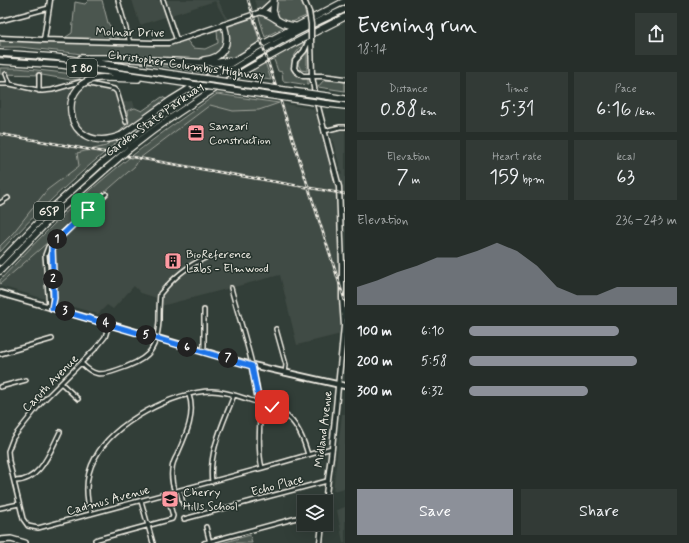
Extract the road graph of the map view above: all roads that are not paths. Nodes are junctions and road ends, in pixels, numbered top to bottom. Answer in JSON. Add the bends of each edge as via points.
{"nodes":[{"id":1,"x":50,"y":0,"type":"edge"},
{"id":2,"x":118,"y":0,"type":"edge"},
{"id":3,"x":163,"y":0,"type":"edge"},
{"id":4,"x":274,"y":0,"type":"edge"},
{"id":5,"x":305,"y":0,"type":"edge"},
{"id":6,"x":345,"y":1,"type":"edge"},
{"id":7,"x":49,"y":8,"type":"junction"},
{"id":8,"x":344,"y":9,"type":"edge"},
{"id":9,"x":261,"y":12,"type":"junction"},
{"id":10,"x":345,"y":18,"type":"edge"},
{"id":11,"x":0,"y":22,"type":"edge"},
{"id":12,"x":279,"y":22,"type":"junction"},
{"id":13,"x":224,"y":25,"type":"junction"},
{"id":14,"x":296,"y":26,"type":"junction"},
{"id":15,"x":0,"y":38,"type":"edge"},
{"id":16,"x":44,"y":40,"type":"junction"},
{"id":17,"x":177,"y":41,"type":"junction"},
{"id":18,"x":130,"y":43,"type":"junction"},
{"id":19,"x":309,"y":45,"type":"junction"},
{"id":20,"x":259,"y":46,"type":"junction"},
{"id":21,"x":0,"y":53,"type":"edge"},
{"id":22,"x":65,"y":58,"type":"junction"},
{"id":23,"x":137,"y":59,"type":"junction"},
{"id":24,"x":0,"y":61,"type":"edge"},
{"id":25,"x":6,"y":74,"type":"dead end"},
{"id":26,"x":40,"y":75,"type":"dead end"},
{"id":27,"x":312,"y":76,"type":"junction"},
{"id":28,"x":345,"y":79,"type":"edge"},
{"id":29,"x":164,"y":80,"type":"junction"},
{"id":30,"x":0,"y":84,"type":"edge"},
{"id":31,"x":10,"y":84,"type":"junction"},
{"id":32,"x":39,"y":91,"type":"junction"},
{"id":33,"x":345,"y":99,"type":"edge"},
{"id":34,"x":345,"y":106,"type":"edge"},
{"id":35,"x":126,"y":122,"type":"dead end"},
{"id":36,"x":345,"y":127,"type":"edge"},
{"id":37,"x":324,"y":131,"type":"junction"},
{"id":38,"x":127,"y":147,"type":"junction"},
{"id":39,"x":106,"y":194,"type":"dead end"},
{"id":40,"x":8,"y":198,"type":"dead end"},
{"id":41,"x":0,"y":203,"type":"edge"},
{"id":42,"x":54,"y":243,"type":"junction"},
{"id":43,"x":205,"y":258,"type":"dead end"},
{"id":44,"x":0,"y":262,"type":"edge"},
{"id":45,"x":344,"y":267,"type":"edge"},
{"id":46,"x":0,"y":271,"type":"edge"},
{"id":47,"x":231,"y":288,"type":"dead end"},
{"id":48,"x":0,"y":293,"type":"edge"},
{"id":49,"x":51,"y":307,"type":"junction"},
{"id":50,"x":204,"y":310,"type":"dead end"},
{"id":51,"x":109,"y":324,"type":"junction"},
{"id":52,"x":276,"y":329,"type":"dead end"},
{"id":53,"x":156,"y":338,"type":"junction"},
{"id":54,"x":52,"y":339,"type":"dead end"},
{"id":55,"x":203,"y":351,"type":"junction"},
{"id":56,"x":0,"y":354,"type":"edge"},
{"id":57,"x":81,"y":363,"type":"junction"},
{"id":58,"x":252,"y":366,"type":"junction"},
{"id":59,"x":285,"y":373,"type":"junction"},
{"id":60,"x":26,"y":380,"type":"dead end"},
{"id":61,"x":61,"y":383,"type":"junction"},
{"id":62,"x":338,"y":384,"type":"junction"},
{"id":63,"x":345,"y":386,"type":"edge"},
{"id":64,"x":0,"y":387,"type":"edge"},
{"id":65,"x":189,"y":395,"type":"junction"},
{"id":66,"x":234,"y":395,"type":"junction"},
{"id":67,"x":78,"y":400,"type":"dead end"},
{"id":68,"x":259,"y":403,"type":"junction"},
{"id":69,"x":60,"y":432,"type":"dead end"},
{"id":70,"x":332,"y":448,"type":"junction"},
{"id":71,"x":308,"y":455,"type":"junction"},
{"id":72,"x":262,"y":468,"type":"junction"},
{"id":73,"x":14,"y":481,"type":"junction"},
{"id":74,"x":327,"y":481,"type":"junction"},
{"id":75,"x":212,"y":482,"type":"junction"},
{"id":76,"x":180,"y":490,"type":"junction"},
{"id":77,"x":175,"y":492,"type":"junction"},
{"id":78,"x":167,"y":494,"type":"junction"},
{"id":79,"x":326,"y":495,"type":"edge"},
{"id":80,"x":141,"y":501,"type":"junction"},
{"id":81,"x":19,"y":504,"type":"junction"},
{"id":82,"x":183,"y":504,"type":"dead end"},
{"id":83,"x":0,"y":508,"type":"edge"},
{"id":84,"x":91,"y":514,"type":"junction"},
{"id":85,"x":297,"y":518,"type":"edge"},
{"id":86,"x":184,"y":519,"type":"dead end"},
{"id":87,"x":148,"y":526,"type":"junction"},
{"id":88,"x":206,"y":527,"type":"dead end"},
{"id":89,"x":321,"y":531,"type":"edge"},
{"id":90,"x":0,"y":540,"type":"edge"},
{"id":91,"x":95,"y":542,"type":"edge"},
{"id":92,"x":210,"y":542,"type":"edge"},
{"id":93,"x":25,"y":543,"type":"edge"},
{"id":94,"x":153,"y":543,"type":"edge"},
{"id":95,"x":204,"y":543,"type":"edge"},
{"id":96,"x":320,"y":543,"type":"edge"}],
"edges":[{"from":1,"to":7,"type":"street"},
{"from":2,"to":18,"type":"street"},
{"from":3,"to":17,"type":"street"},
{"from":4,"to":9,"type":"street","name":"Molnar Drive"},
{"from":4,"to":12,"type":"highway","via":[[273,15]]},
{"from":5,"to":19,"type":"street","name":"Midland Avenue","bridge":true,"via":[[309,12]]},
{"from":6,"to":14,"type":"highway"},
{"from":7,"to":11,"type":"street"},
{"from":7,"to":16,"type":"street"},
{"from":8,"to":38,"type":"highway","name":"Garden State Parkway","number":"GSP","via":[[230,70],[176,107]]},
{"from":9,"to":12,"type":"highway"},
{"from":9,"to":13,"type":"street","name":"Molnar Drive"},
{"from":10,"to":38,"type":"highway","name":"Garden State Parkway","number":"GSP","via":[[230,79]]},
{"from":12,"to":14,"type":"highway"},
{"from":13,"to":17,"type":"street","name":"Molnar Drive"},
{"from":13,"to":23,"type":"highway","via":[[227,37],[225,47],[214,58],[194,61]]},
{"from":14,"to":20,"type":"highway"},
{"from":15,"to":16,"type":"street","name":"Molnar Drive"},
{"from":16,"to":18,"type":"street","name":"Molnar Drive"},
{"from":17,"to":18,"type":"street","name":"Molnar Drive"},
{"from":19,"to":27,"type":"street","name":"Midland Avenue"},
{"from":19,"to":27,"type":"street","via":[[295,61],[294,68],[303,76]]},
{"from":20,"to":23,"type":"highway","via":[[221,63]]},
{"from":20,"to":29,"type":"highway","bridge":true,"via":[[171,100],[122,135],[106,140],[92,139],[75,125],[71,103],[77,90],[87,81],[107,78]]},
{"from":21,"to":22,"type":"highway","name":"Christopher Columbus Highway","number":"I 80"},
{"from":22,"to":23,"type":"highway"},
{"from":22,"to":33,"type":"highway","name":"Christopher Columbus Highway","number":"I 80","bridge":true},
{"from":24,"to":29,"type":"highway","name":"Christopher Columbus Highway","number":"I 80","via":[[62,65]]},
{"from":25,"to":31,"type":"street"},
{"from":26,"to":32,"type":"street"},
{"from":27,"to":28,"type":"street"},
{"from":27,"to":37,"type":"street","name":"Midland Avenue"},
{"from":29,"to":34,"type":"highway","name":"Christopher Columbus Highway","number":"I 80","bridge":true},
{"from":30,"to":31,"type":"street"},
{"from":31,"to":32,"type":"street"},
{"from":32,"to":35,"type":"street","via":[[80,82],[114,89]]},
{"from":36,"to":37,"type":"street"},
{"from":37,"to":45,"type":"street","name":"Midland Avenue","via":[[339,187]]},
{"from":38,"to":44,"type":"highway","name":"Garden State Parkway","number":"GSP","bridge":true,"via":[[101,164],[49,211]]},
{"from":38,"to":46,"type":"highway","name":"Garden State Parkway","number":"GSP","bridge":true,"via":[[53,216]]},
{"from":39,"to":42,"type":"street"},
{"from":40,"to":41,"type":"street"},
{"from":42,"to":49,"type":"street","via":[[51,252],[54,298]]},
{"from":42,"to":49,"type":"street","via":[[48,247],[45,255]]},
{"from":43,"to":53,"type":"street","via":[[183,270],[160,294]]},
{"from":45,"to":62,"type":"street","name":"Midland Avenue","via":[[344,335]]},
{"from":47,"to":58,"type":"street"},
{"from":48,"to":49,"type":"main road"},
{"from":49,"to":51,"type":"main road"},
{"from":50,"to":55,"type":"street"},
{"from":51,"to":53,"type":"main road"},
{"from":51,"to":57,"type":"street","name":"Caruth Avenue","via":[[101,342]]},
{"from":52,"to":59,"type":"street","via":[[286,365]]},
{"from":53,"to":55,"type":"main road"},
{"from":53,"to":57,"type":"street","via":[[147,356],[134,365],[99,374],[91,372]]},
{"from":54,"to":56,"type":"street"},
{"from":55,"to":58,"type":"main road"},
{"from":57,"to":61,"type":"street","name":"Caruth Avenue"},
{"from":58,"to":59,"type":"main road"},
{"from":58,"to":68,"type":"street"},
{"from":59,"to":62,"type":"main road"},
{"from":60,"to":64,"type":"street"},
{"from":61,"to":67,"type":"street"},
{"from":61,"to":73,"type":"street","name":"Caruth Avenue","via":[[40,404],[11,442],[8,456]]},
{"from":62,"to":63,"type":"main road"},
{"from":62,"to":70,"type":"street","name":"Midland Avenue"},
{"from":65,"to":66,"type":"street","via":[[213,391]]},
{"from":65,"to":77,"type":"street","via":[[192,414],[172,470]]},
{"from":65,"to":84,"type":"street","via":[[160,404],[140,415],[101,448],[91,466],[88,480]]},
{"from":66,"to":68,"type":"street"},
{"from":66,"to":75,"type":"street","via":[[212,457]]},
{"from":68,"to":71,"type":"street","via":[[276,409],[292,421],[302,436]]},
{"from":68,"to":72,"type":"street","via":[[259,455]]},
{"from":69,"to":73,"type":"street","via":[[38,472],[26,479]]},
{"from":70,"to":71,"type":"street","name":"Cadmus Avenue"},
{"from":70,"to":74,"type":"street","name":"Midland Avenue"},
{"from":71,"to":72,"type":"street","name":"Cadmus Avenue"},
{"from":72,"to":75,"type":"street","name":"Cadmus Avenue"},
{"from":73,"to":81,"type":"street","name":"Caruth Avenue"},
{"from":74,"to":79,"type":"street","name":"Midland Avenue"},
{"from":74,"to":86,"type":"street","name":"Echo Place"},
{"from":75,"to":76,"type":"street","name":"Cadmus Avenue"},
{"from":76,"to":77,"type":"street","name":"Cadmus Avenue"},
{"from":76,"to":82,"type":"street"},
{"from":77,"to":78,"type":"street","name":"Cadmus Avenue"},
{"from":78,"to":80,"type":"street","name":"Cadmus Avenue"},
{"from":78,"to":87,"type":"street","via":[[172,519]]},
{"from":80,"to":84,"type":"street","name":"Cadmus Avenue"},
{"from":80,"to":87,"type":"street"},
{"from":81,"to":83,"type":"street"},
{"from":81,"to":84,"type":"street","name":"Cadmus Avenue","via":[[24,521],[28,526],[35,528]]},
{"from":85,"to":92,"type":"street"},
{"from":87,"to":91,"type":"street"},
{"from":87,"to":94,"type":"street"},
{"from":88,"to":92,"type":"street"},
{"from":89,"to":96,"type":"street"},
{"from":90,"to":93,"type":"highway","via":[[11,539]]},
{"from":92,"to":95,"type":"street"}]}
